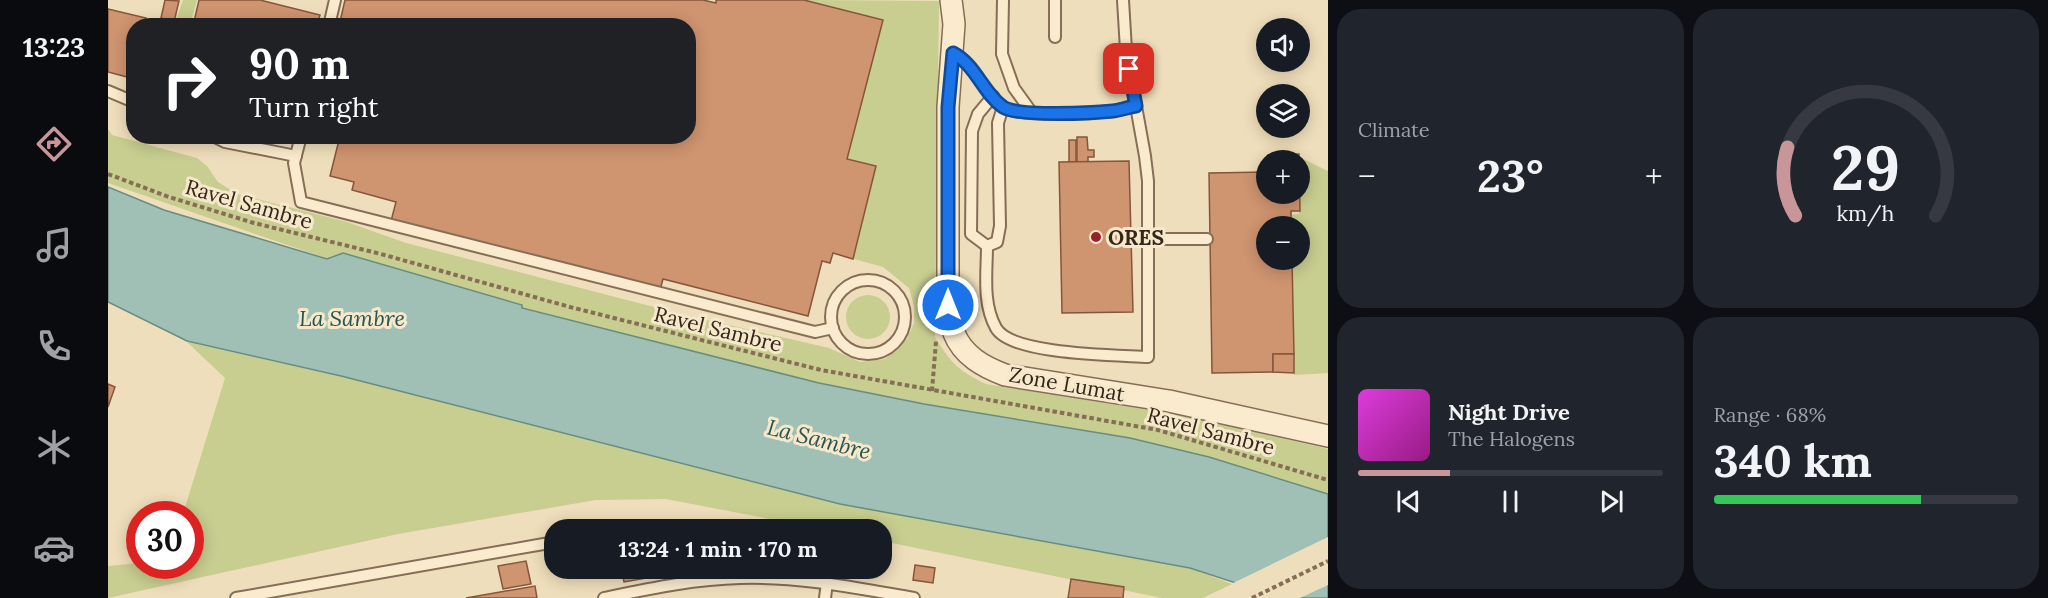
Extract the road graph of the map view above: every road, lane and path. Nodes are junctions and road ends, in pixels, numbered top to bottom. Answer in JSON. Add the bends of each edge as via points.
{"nodes":[{"id":1,"x":335,"y":0,"type":"edge"},
{"id":2,"x":951,"y":0,"type":"edge"},
{"id":3,"x":1003,"y":0,"type":"edge"},
{"id":4,"x":1055,"y":0,"type":"edge"},
{"id":5,"x":1124,"y":0,"type":"edge"},
{"id":6,"x":330,"y":18,"type":"edge"},
{"id":7,"x":1055,"y":38,"type":"dead end"},
{"id":8,"x":953,"y":53,"type":"junction"},
{"id":9,"x":108,"y":91,"type":"edge"},
{"id":10,"x":993,"y":96,"type":"junction"},
{"id":11,"x":126,"y":99,"type":"edge"},
{"id":12,"x":1136,"y":106,"type":"junction"},
{"id":13,"x":1003,"y":107,"type":"junction"},
{"id":14,"x":1032,"y":113,"type":"junction"},
{"id":15,"x":235,"y":144,"type":"edge"},
{"id":16,"x":299,"y":144,"type":"edge"},
{"id":17,"x":296,"y":156,"type":"junction"},
{"id":18,"x":108,"y":174,"type":"edge"},
{"id":19,"x":1147,"y":239,"type":"junction"},
{"id":20,"x":1207,"y":239,"type":"dead end"},
{"id":21,"x":987,"y":246,"type":"junction"},
{"id":22,"x":833,"y":328,"type":"junction"},
{"id":23,"x":1328,"y":436,"type":"edge"},
{"id":24,"x":1328,"y":480,"type":"edge"},
{"id":25,"x":544,"y":544,"type":"edge"},
{"id":26,"x":1328,"y":561,"type":"edge"},
{"id":27,"x":811,"y":579,"type":"edge"},
{"id":28,"x":823,"y":583,"type":"junction"},
{"id":29,"x":236,"y":598,"type":"edge"},
{"id":30,"x":604,"y":598,"type":"edge"},
{"id":31,"x":825,"y":598,"type":"edge"},
{"id":32,"x":914,"y":598,"type":"edge"},
{"id":33,"x":1252,"y":598,"type":"edge"}],
"edges":[{"from":1,"to":6,"type":"lane"},
{"from":2,"to":8,"type":"street","name":"Zone Lumat"},
{"from":3,"to":14,"type":"lane","via":[[1002,54],[1014,88]]},
{"from":4,"to":7,"type":"lane"},
{"from":5,"to":12,"type":"lane","via":[[1126,50]]},
{"from":8,"to":10,"type":"lane","via":[[963,58]]},
{"from":8,"to":23,"type":"street","name":"Zone Lumat","via":[[948,107],[948,305],[954,333],[966,352],[984,367],[1005,375],[1169,401]]},
{"from":9,"to":11,"type":"lane"},
{"from":10,"to":13,"type":"lane"},
{"from":10,"to":21,"type":"lane","via":[[978,114],[972,131],[971,234]]},
{"from":12,"to":14,"type":"lane","via":[[1113,111]]},
{"from":12,"to":19,"type":"lane","via":[[1148,181]]},
{"from":13,"to":14,"type":"lane"},
{"from":13,"to":21,"type":"lane","via":[[998,123],[1000,226],[997,242]]},
{"from":15,"to":17,"type":"lane"},
{"from":16,"to":17,"type":"lane"},
{"from":17,"to":22,"type":"lane","via":[[302,202],[815,332]]},
{"from":18,"to":24,"type":"path","name":"Ravel Sambre","via":[[254,223],[809,367],[1158,430]]},
{"from":19,"to":20,"type":"lane"},
{"from":19,"to":21,"type":"lane","via":[[1148,357],[1017,343],[997,330],[987,302]]},
{"from":22,"to":22,"type":"lane","via":[[831,316],[836,299],[859,281],[882,282],[897,294],[905,310],[905,322],[897,339],[883,351],[859,353],[838,339]]},
{"from":25,"to":29,"type":"lane"},
{"from":26,"to":33,"type":"path"},
{"from":27,"to":28,"type":"lane"},
{"from":28,"to":30,"type":"lane","via":[[740,578],[656,587]]},
{"from":28,"to":31,"type":"lane"},
{"from":28,"to":32,"type":"lane"}]}
